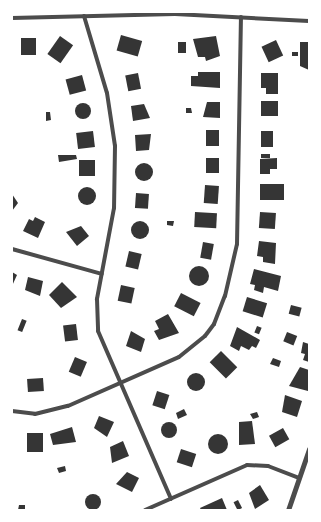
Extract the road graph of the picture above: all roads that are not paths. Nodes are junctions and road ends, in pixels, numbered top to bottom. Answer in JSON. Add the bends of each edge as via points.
{"nodes":[{"id":1,"x":84,"y":16,"type":"junction"},
{"id":2,"x":241,"y":17,"type":"junction"},
{"id":3,"x":12,"y":18,"type":"edge"},
{"id":4,"x":309,"y":21,"type":"edge"},
{"id":5,"x":12,"y":249,"type":"edge"},
{"id":6,"x":102,"y":274,"type":"junction"},
{"id":7,"x":119,"y":383,"type":"junction"},
{"id":8,"x":12,"y":411,"type":"edge"},
{"id":9,"x":309,"y":449,"type":"edge"},
{"id":10,"x":299,"y":478,"type":"junction"},
{"id":11,"x":171,"y":499,"type":"junction"},
{"id":12,"x":145,"y":510,"type":"edge"},
{"id":13,"x":288,"y":510,"type":"edge"}],
"edges":[{"from":1,"to":2,"type":"street"},
{"from":1,"to":3,"type":"street"},
{"from":1,"to":6,"type":"street","via":[[107,93],[115,146],[114,208]]},
{"from":2,"to":4,"type":"street"},
{"from":2,"to":7,"type":"street","via":[[238,224],[225,296],[214,324],[194,346]]},
{"from":5,"to":6,"type":"street"},
{"from":6,"to":7,"type":"street","via":[[97,299],[98,331]]},
{"from":7,"to":8,"type":"street","via":[[54,410]]},
{"from":7,"to":11,"type":"street"},
{"from":9,"to":10,"type":"street"},
{"from":10,"to":11,"type":"street","via":[[268,466],[247,466]]},
{"from":10,"to":13,"type":"street"},
{"from":11,"to":12,"type":"street"}]}
